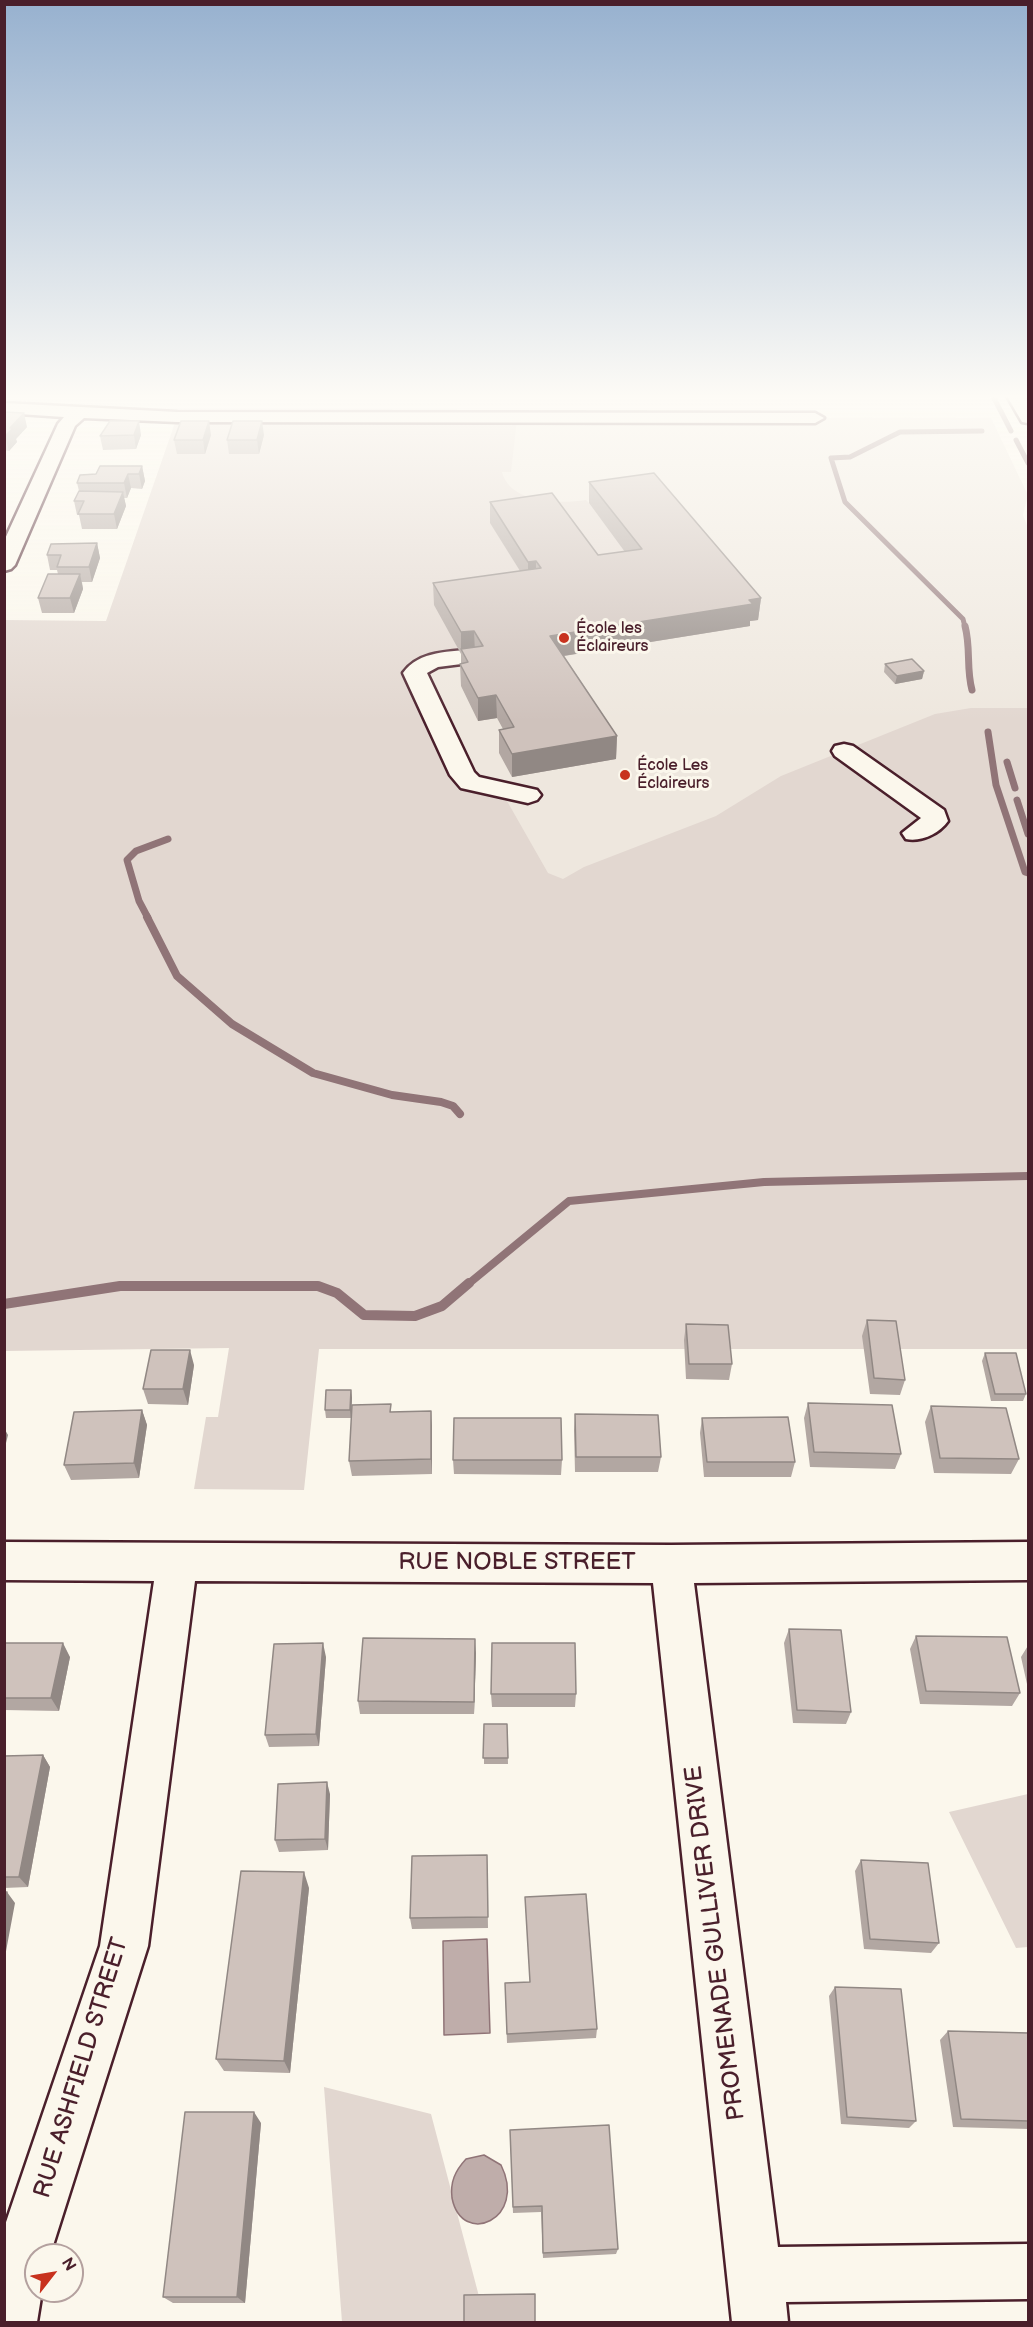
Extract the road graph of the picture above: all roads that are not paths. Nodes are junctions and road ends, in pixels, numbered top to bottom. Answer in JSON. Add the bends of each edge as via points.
{"nodes":[{"id":1,"x":31,"y":505,"type":"edge"},
{"id":2,"x":4,"y":565,"type":"edge"},
{"id":3,"x":450,"y":634,"type":"edge"},
{"id":4,"x":844,"y":751,"type":"dead end"},
{"id":5,"x":528,"y":795,"type":"dead end"},
{"id":6,"x":915,"y":833,"type":"dead end"},
{"id":7,"x":4,"y":1561,"type":"edge"},
{"id":8,"x":177,"y":1561,"type":"junction"},
{"id":9,"x":1029,"y":1561,"type":"edge"},
{"id":10,"x":671,"y":1564,"type":"junction"},
{"id":11,"x":1029,"y":2272,"type":"edge"},
{"id":12,"x":758,"y":2299,"type":"edge"},
{"id":13,"x":9,"y":2322,"type":"edge"}],
"edges":[{"from":1,"to":2,"type":"street"},
{"from":3,"to":5,"type":"street","via":[[470,657],[431,662],[415,673],[463,775],[470,783]]},
{"from":4,"to":6,"type":"street","via":[[934,816],[935,821]]},
{"from":7,"to":8,"type":"street","name":"RUE NOBLE STREET"},
{"from":8,"to":10,"type":"street","name":"RUE NOBLE STREET"},
{"from":8,"to":13,"type":"street","name":"RUE ASHFIELD STREET","via":[[124,1946],[17,2273]]},
{"from":9,"to":10,"type":"street","name":"RUE NOBLE STREET"},
{"from":10,"to":12,"type":"street","name":"PROMENADE GULLIVER DRIVE"},
{"from":11,"to":12,"type":"street"}]}
